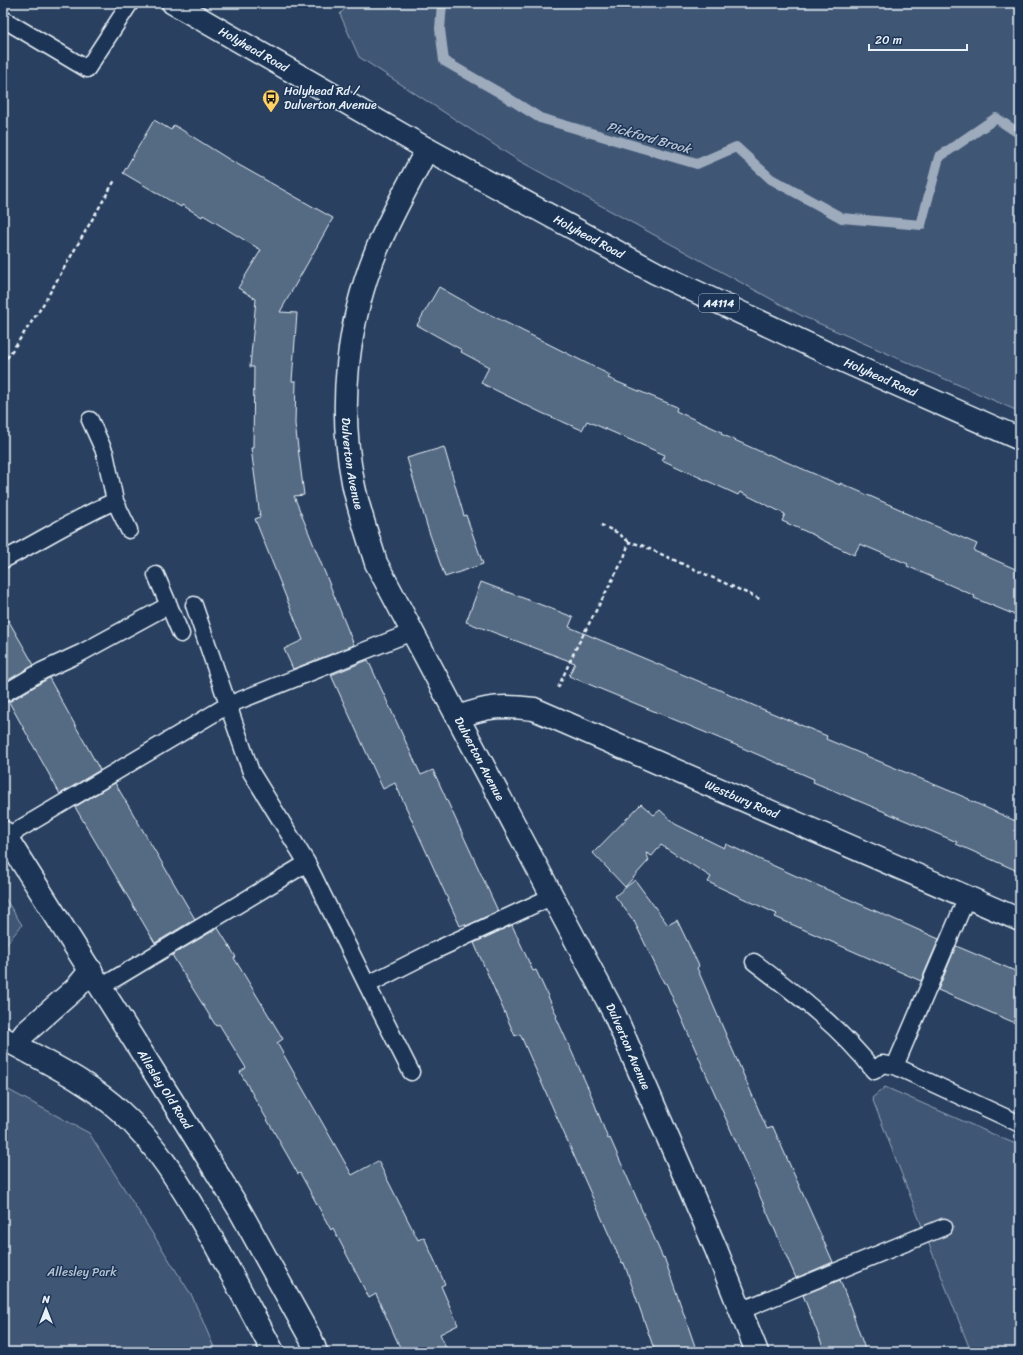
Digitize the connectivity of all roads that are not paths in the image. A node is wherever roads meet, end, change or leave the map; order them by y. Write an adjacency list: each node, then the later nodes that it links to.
1 (130, 3): 3 (lane)
2 (173, 3): 4 (main road, Holyhead Road / A4114)
3 (3, 19)
4 (427, 149): 6 (main road, Holyhead Road / A4114); 13 (main road, Dulverton Avenue)
5 (90, 420): 7 (lane)
6 (1020, 439)
7 (115, 501): 8 (lane); 9 (lane)
8 (129, 530)
9 (3, 560)
10 (156, 575): 11 (lane)
11 (169, 605): 14 (lane); 15 (lane)
12 (194, 605): 16 (lane)
13 (412, 632): 16 (lane); 17 (main road, Dulverton Avenue)
14 (181, 634)
15 (3, 694)
16 (228, 705): 18 (lane); 19 (lane)
17 (458, 717): 20 (main road, Dulverton Avenue); 21 (main road, Westbury Road)
18 (5, 834): 24 (main road, Allesley Old Road)
19 (307, 863): 24 (lane); 25 (lane)
20 (553, 896): 25 (lane); 31 (main road, Dulverton Avenue)
21 (967, 898): 22 (main road, Westbury Road); 27 (lane)
22 (1020, 920)
23 (754, 962): 27 (lane)
24 (96, 979): 26 (main road); 33 (main road, Allesley Old Road)
25 (367, 986): 28 (lane)
26 (10, 1041): 32 (main road)
27 (895, 1066): 29 (lane)
28 (411, 1072)
29 (1020, 1124)
30 (944, 1227): 31 (lane)
31 (740, 1311): 34 (main road, Dulverton Avenue)
32 (273, 1352)
33 (316, 1352)
34 (757, 1352)

